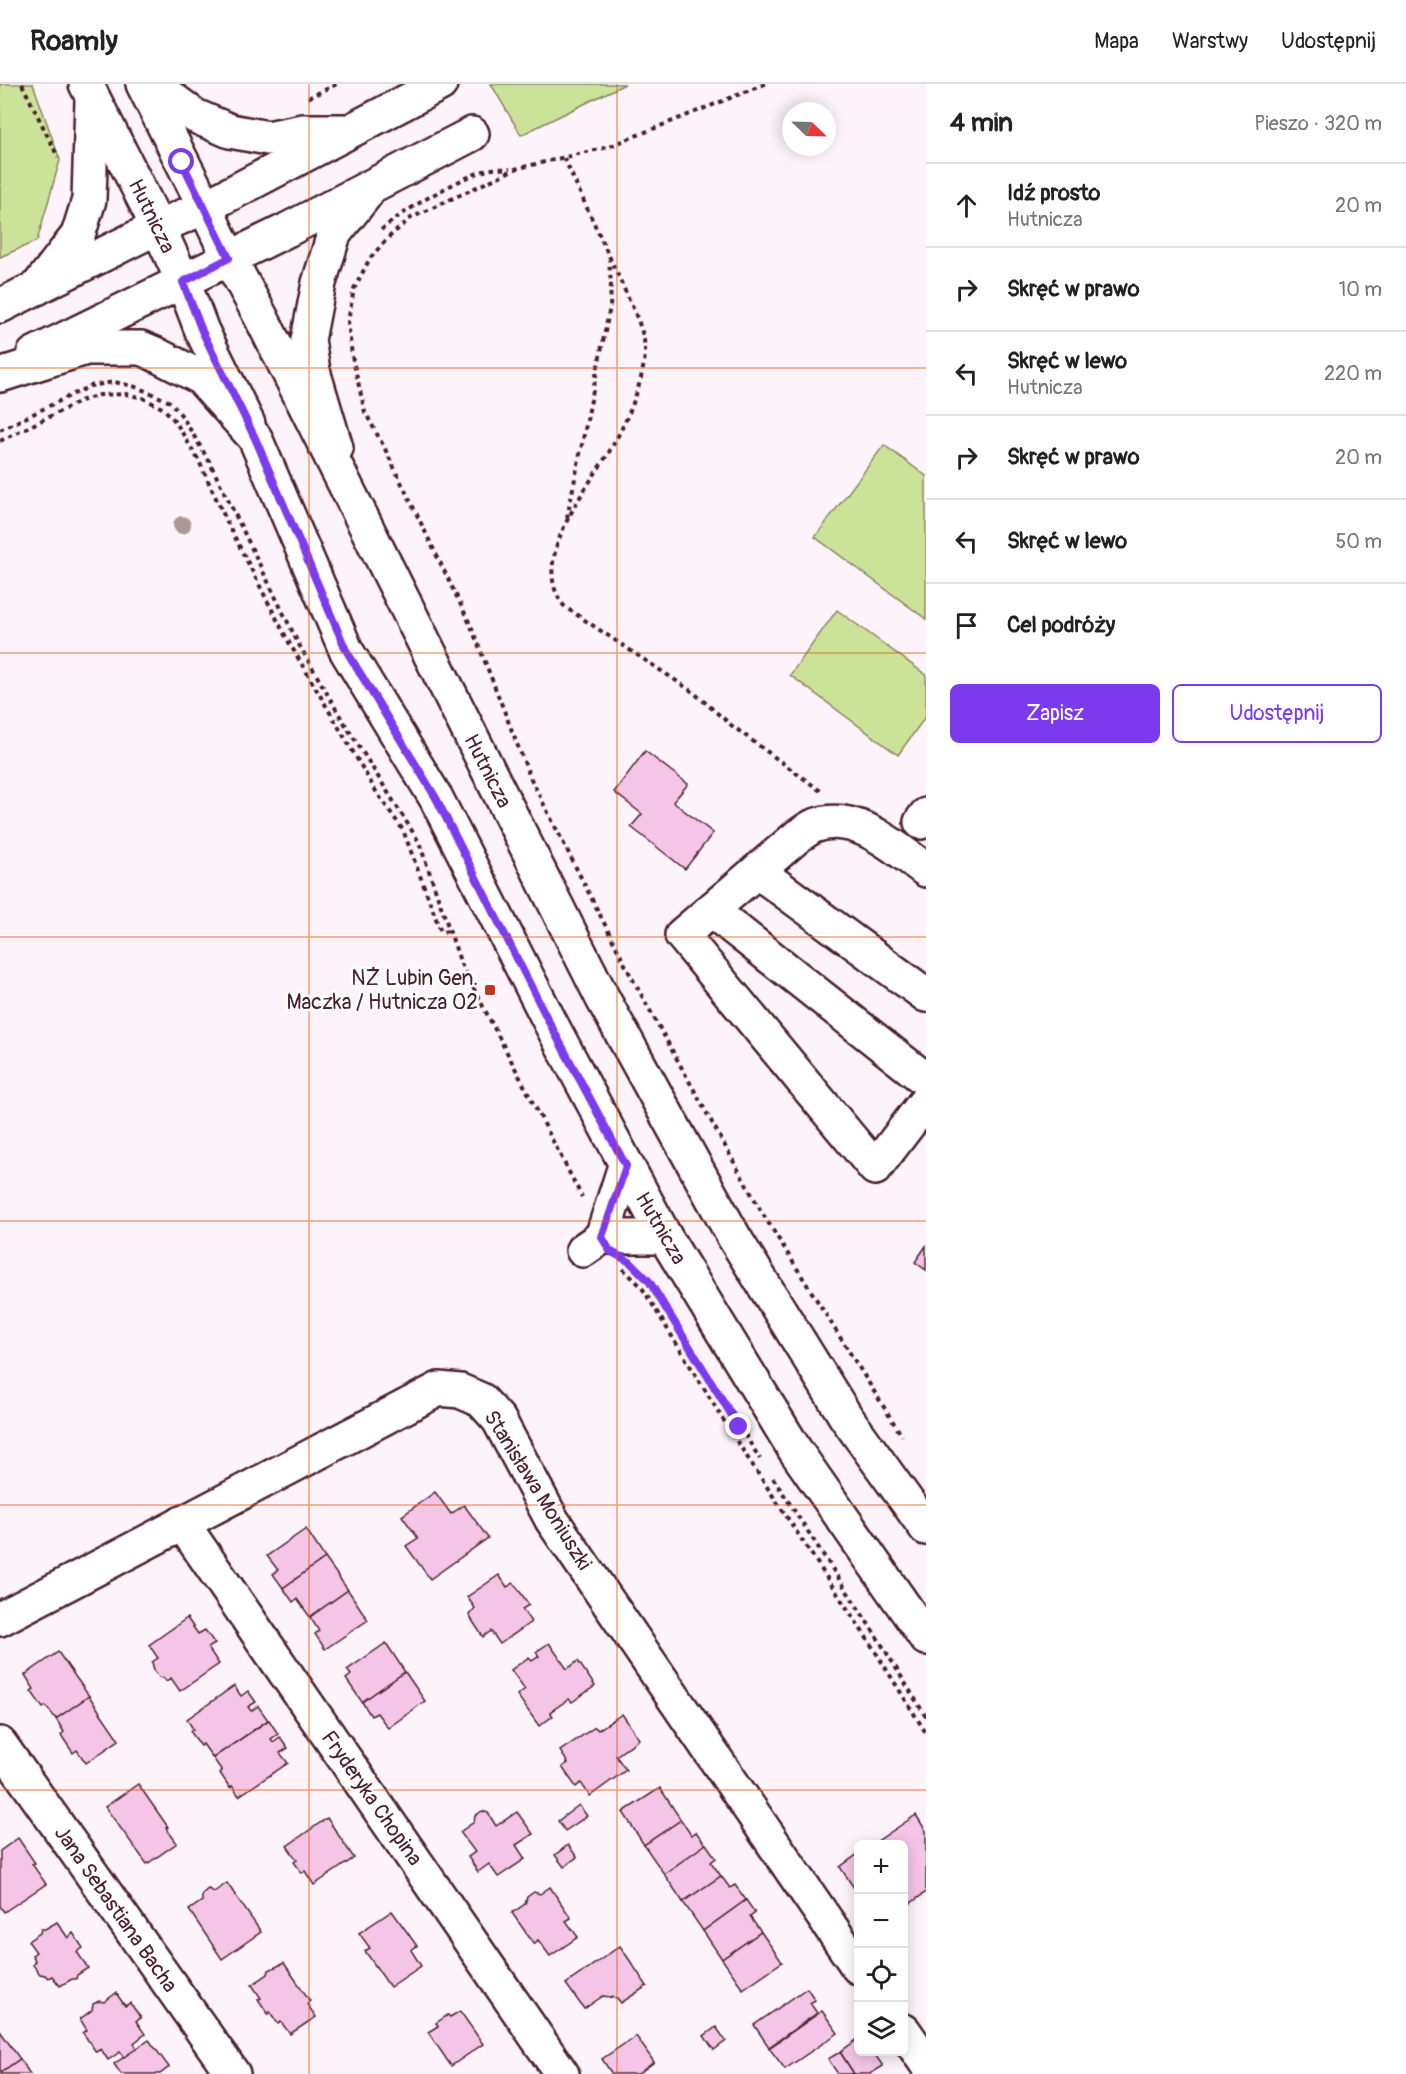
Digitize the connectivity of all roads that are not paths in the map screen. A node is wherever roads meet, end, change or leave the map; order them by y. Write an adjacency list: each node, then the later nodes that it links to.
1 (143, 84): 8 (main road, Hutnicza)
2 (152, 84): 5 (main road)
3 (440, 84): 5 (main road)
4 (89, 90): 9 (main road, Hutnicza); 12 (main road)
5 (348, 131): 8 (main road)
6 (472, 134): 7 (main road)
7 (373, 186): 10 (main road); 17 (main road)
8 (205, 207): 9 (main road); 10 (main road, Hutnicza)
9 (158, 227): 11 (main road, Hutnicza); 12 (main road)
10 (229, 258): 11 (main road); 17 (main road, Hutnicza)
11 (183, 282): 14 (main road); 16 (main road, Hutnicza)
12 (37, 288): 13 (main road)
13 (0, 306)
14 (0, 370)
15 (0, 375): 16 (main road)
16 (255, 438): 24 (main road, Hutnicza)
17 (350, 496): 27 (main road, Hutnicza)
18 (926, 870): 19 (main road)
19 (757, 871): 20 (main road); 21 (main road)
20 (711, 910): 22 (main road); 23 (main road)
21 (926, 995)
22 (926, 1080)
23 (926, 1101)
24 (626, 1166): 25 (main road, Hutnicza); 25 (main road)
25 (665, 1237): 29 (main road, Hutnicza)
26 (182, 1523): 28 (main road, Stanisława Moniuszki); 31 (main road, Stanisława Moniuszki); 35 (main road, Fryderyka Chopina)
27 (926, 1528)
28 (0, 1619)
29 (926, 1638)
30 (0, 1744): 34 (main road, Jana Sebastiana Bacha)
31 (854, 1961)
32 (908, 2038): 33 (main road)
33 (926, 2063)
34 (233, 2074)
35 (562, 2074)

